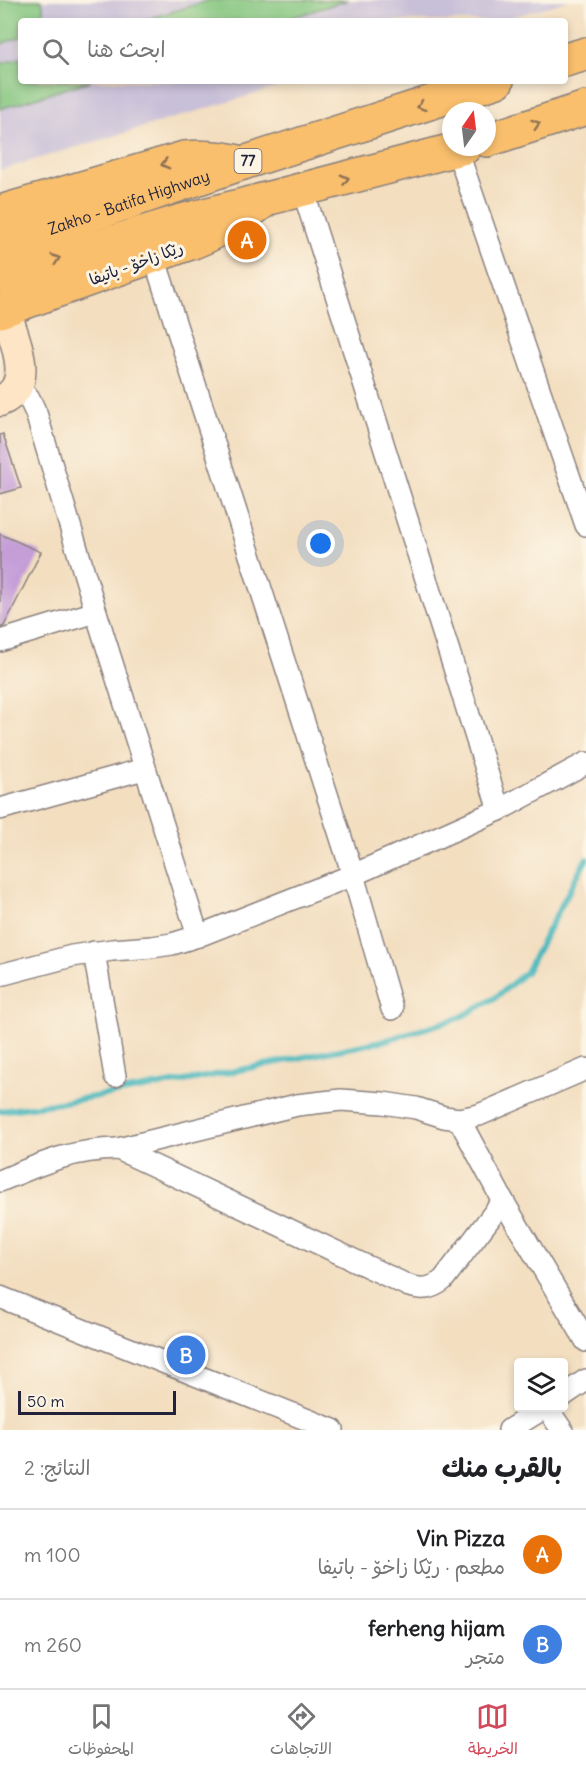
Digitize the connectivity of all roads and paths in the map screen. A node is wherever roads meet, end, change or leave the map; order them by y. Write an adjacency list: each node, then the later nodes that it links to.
1 (586, 54): 2 (main road)
2 (568, 59)
3 (488, 84): 8 (main road, Zakho - Batifa Highway / 77, one-way to 8)
4 (586, 108): 5 (main road, one-way to 4)
5 (496, 137)
6 (442, 153): 9 (main road, Zakho - Batifa Highway, one-way to 6)
7 (464, 156): 17 (street)
8 (243, 163): 11 (main road, one-way to 11); 12 (main road, Zakho - Batifa Highway / 77)
9 (303, 190): 10 (main road, Zakho - Batifa Highway); 23 (street)
10 (264, 201): 13 (main road, رێکا زاخۆ - باتیفا); 14 (main road, Zakho - Batifa Highway, one-way to 10)
11 (0, 212)
12 (0, 246)
13 (153, 258): 15 (main road, رێکا زاخۆ - باتیفا); 24 (street)
14 (0, 277)
15 (2, 310): 16 (street)
16 (9, 393): 18 (street)
17 (586, 525)
18 (96, 612): 19 (street); 21 (street)
19 (0, 641)
20 (586, 763): 23 (street)
21 (144, 769): 22 (street); 25 (street)
22 (0, 809)
23 (499, 810): 24 (street)
24 (353, 875): 25 (street); 28 (street)
25 (198, 936): 26 (street)
26 (94, 951): 27 (street); 30 (street)
27 (0, 975)
28 (392, 1009)
29 (586, 1069): 31 (street)
30 (115, 1076)
31 (459, 1119): 32 (street); 34 (street)
32 (118, 1149): 33 (street); 34 (street)
33 (0, 1181)
34 (503, 1201): 36 (street)
35 (0, 1297): 41 (street)
36 (586, 1341)
37 (586, 1380): 38 (street)
38 (568, 1392)
39 (537, 1412): 42 (street)
40 (549, 1412): 43 (street)
41 (333, 1430)
42 (509, 1430)
43 (562, 1430)

